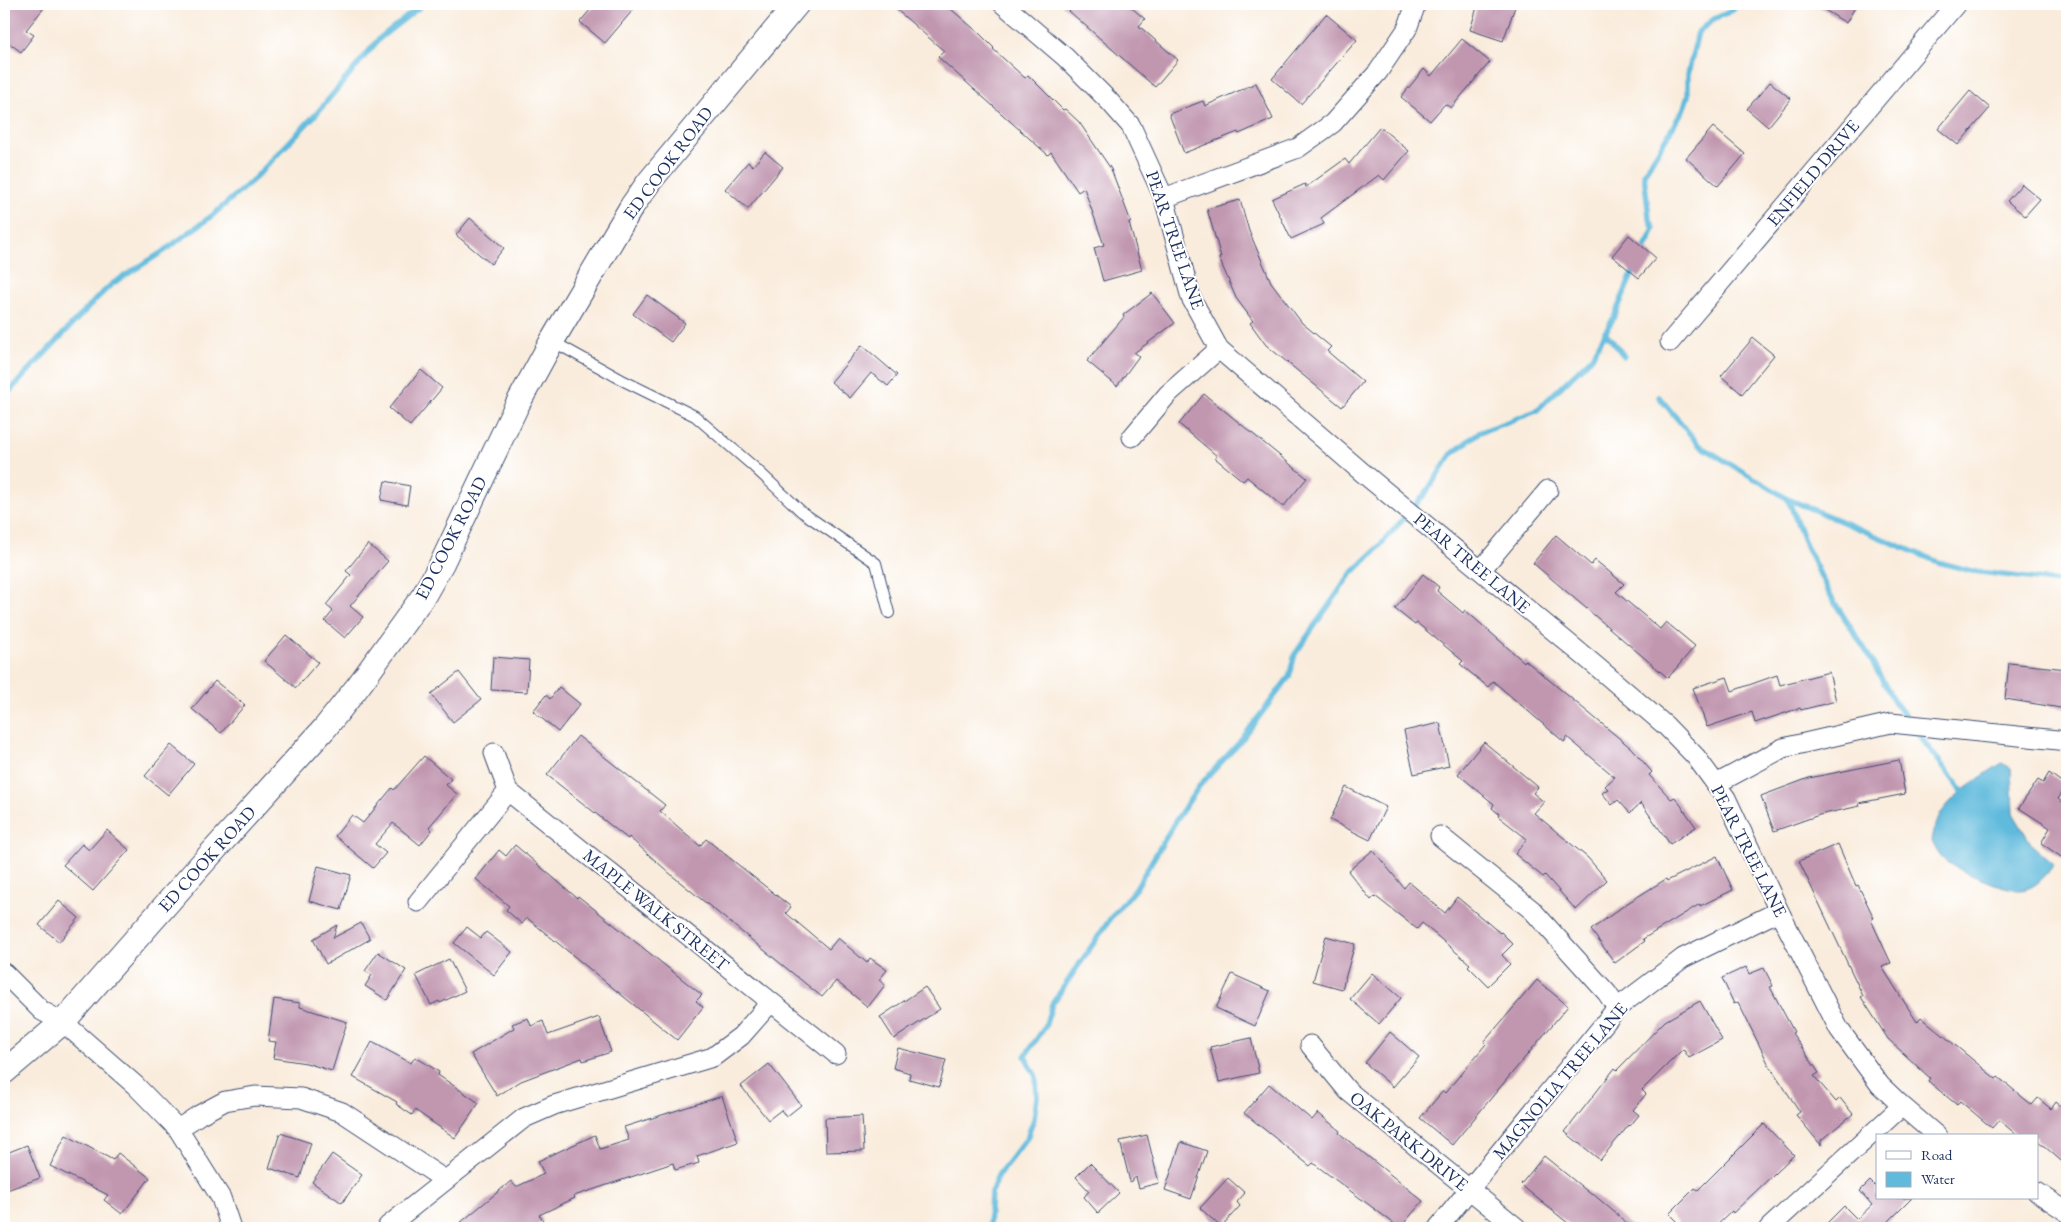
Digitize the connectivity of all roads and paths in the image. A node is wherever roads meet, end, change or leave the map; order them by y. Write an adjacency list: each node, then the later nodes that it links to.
1 (797, 4): 6 (street, ED COOK ROAD)
2 (1003, 4): 5 (street, PEAR TREE LANE)
3 (1416, 4): 5 (street)
4 (1956, 4): 7 (street, ENFIELD DRIVE)
5 (1164, 198): 8 (street, PEAR TREE LANE)
6 (552, 341): 12 (lane); 23 (street, ED COOK ROAD)
7 (1670, 342)
8 (1219, 350): 9 (street); 11 (street, PEAR TREE LANE)
9 (1132, 436)
10 (1548, 490): 11 (street)
11 (1481, 570): 15 (street, PEAR TREE LANE)
12 (890, 613)
13 (2067, 742): 15 (street)
14 (494, 753): 16 (street)
15 (1716, 784): 19 (street, PEAR TREE LANE)
16 (508, 791): 18 (street); 21 (street, MAPLE WALK STREET)
17 (1440, 836): 22 (street)
18 (418, 902)
19 (1779, 911): 22 (street, MAGNOLIA TREE LANE); 27 (street, PEAR TREE LANE)
20 (4, 973): 23 (street)
21 (771, 1002): 25 (street, MAPLE WALK STREET); 30 (street)
22 (1617, 1008): 31 (street, MAGNOLIA TREE LANE)
23 (63, 1022): 26 (street, ED COOK ROAD); 28 (street)
24 (1310, 1045): 31 (street, OAK PARK DRIVE)
25 (836, 1054)
26 (4, 1072)
27 (1902, 1106): 29 (street, PEAR TREE LANE); 38 (street)
28 (178, 1129): 30 (street); 35 (street)
29 (1935, 1134)
30 (445, 1180): 34 (street)
31 (1469, 1190): 36 (street, MAGNOLIA TREE LANE); 37 (street, OAK PARK DRIVE)
32 (2038, 1193): 33 (street)
33 (2067, 1212)
34 (388, 1226)
35 (231, 1228)
36 (1438, 1228)
37 (1517, 1228)
38 (1769, 1228)

